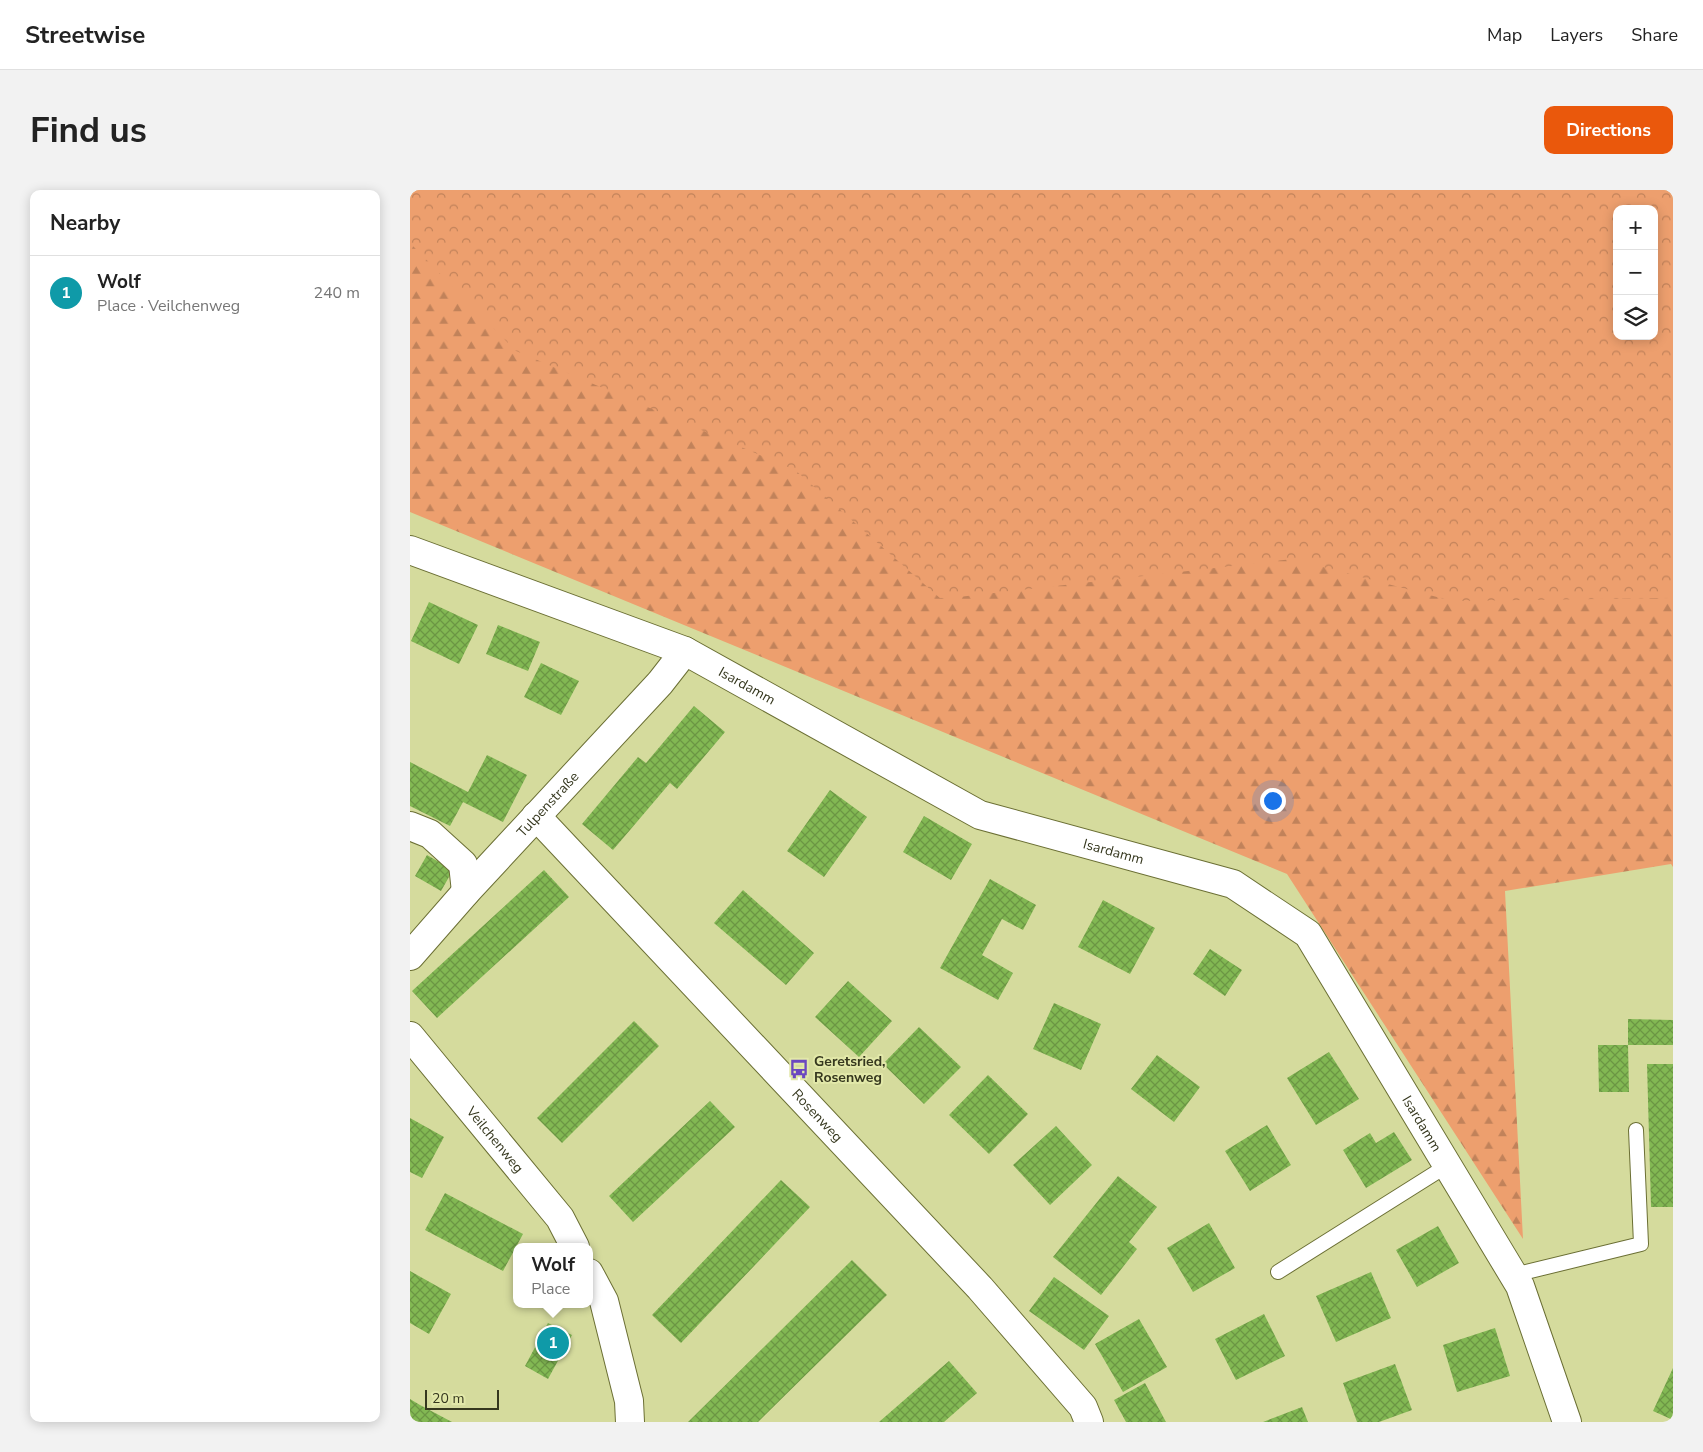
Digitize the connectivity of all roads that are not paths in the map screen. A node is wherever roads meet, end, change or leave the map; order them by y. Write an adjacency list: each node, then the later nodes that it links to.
1 (410, 550): 2 (street, Isardamm)
2 (684, 652): 3 (street, Tulpenstraße); 9 (street, Isardamm)
3 (536, 816): 5 (street, Tulpenstraße); 15 (street, Rosenweg)
4 (410, 826): 5 (street)
5 (466, 892): 6 (street, Tulpenstraße)
6 (410, 956)
7 (410, 1036): 10 (street, Veilchenweg)
8 (1636, 1130): 12 (lane)
9 (1448, 1165): 11 (lane); 12 (street, Isardamm)
10 (573, 1243)
11 (1278, 1272)
12 (1514, 1275): 16 (street, Isardamm)
13 (593, 1280): 14 (street)
14 (630, 1422)
15 (1089, 1422)
16 (1567, 1422)

